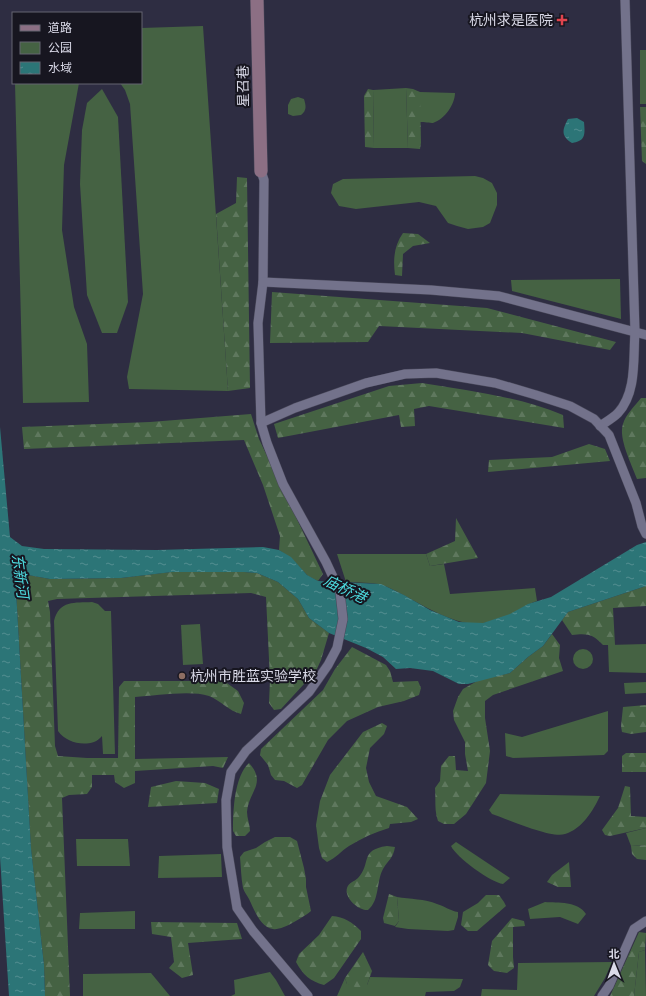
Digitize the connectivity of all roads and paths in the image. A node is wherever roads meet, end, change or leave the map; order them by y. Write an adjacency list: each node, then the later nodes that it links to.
1 (257, 0): 3 (street, 星召巷)
2 (624, 0): 5 (street)
3 (261, 171): 4 (street)
4 (263, 282): 5 (street); 7 (street)
5 (635, 332): 6 (street); 8 (street)
6 (646, 335)
7 (261, 423): 8 (street); 11 (street)
8 (600, 426): 9 (street)
9 (645, 533)
10 (645, 924): 12 (street)
11 (308, 996)
12 (602, 996)

